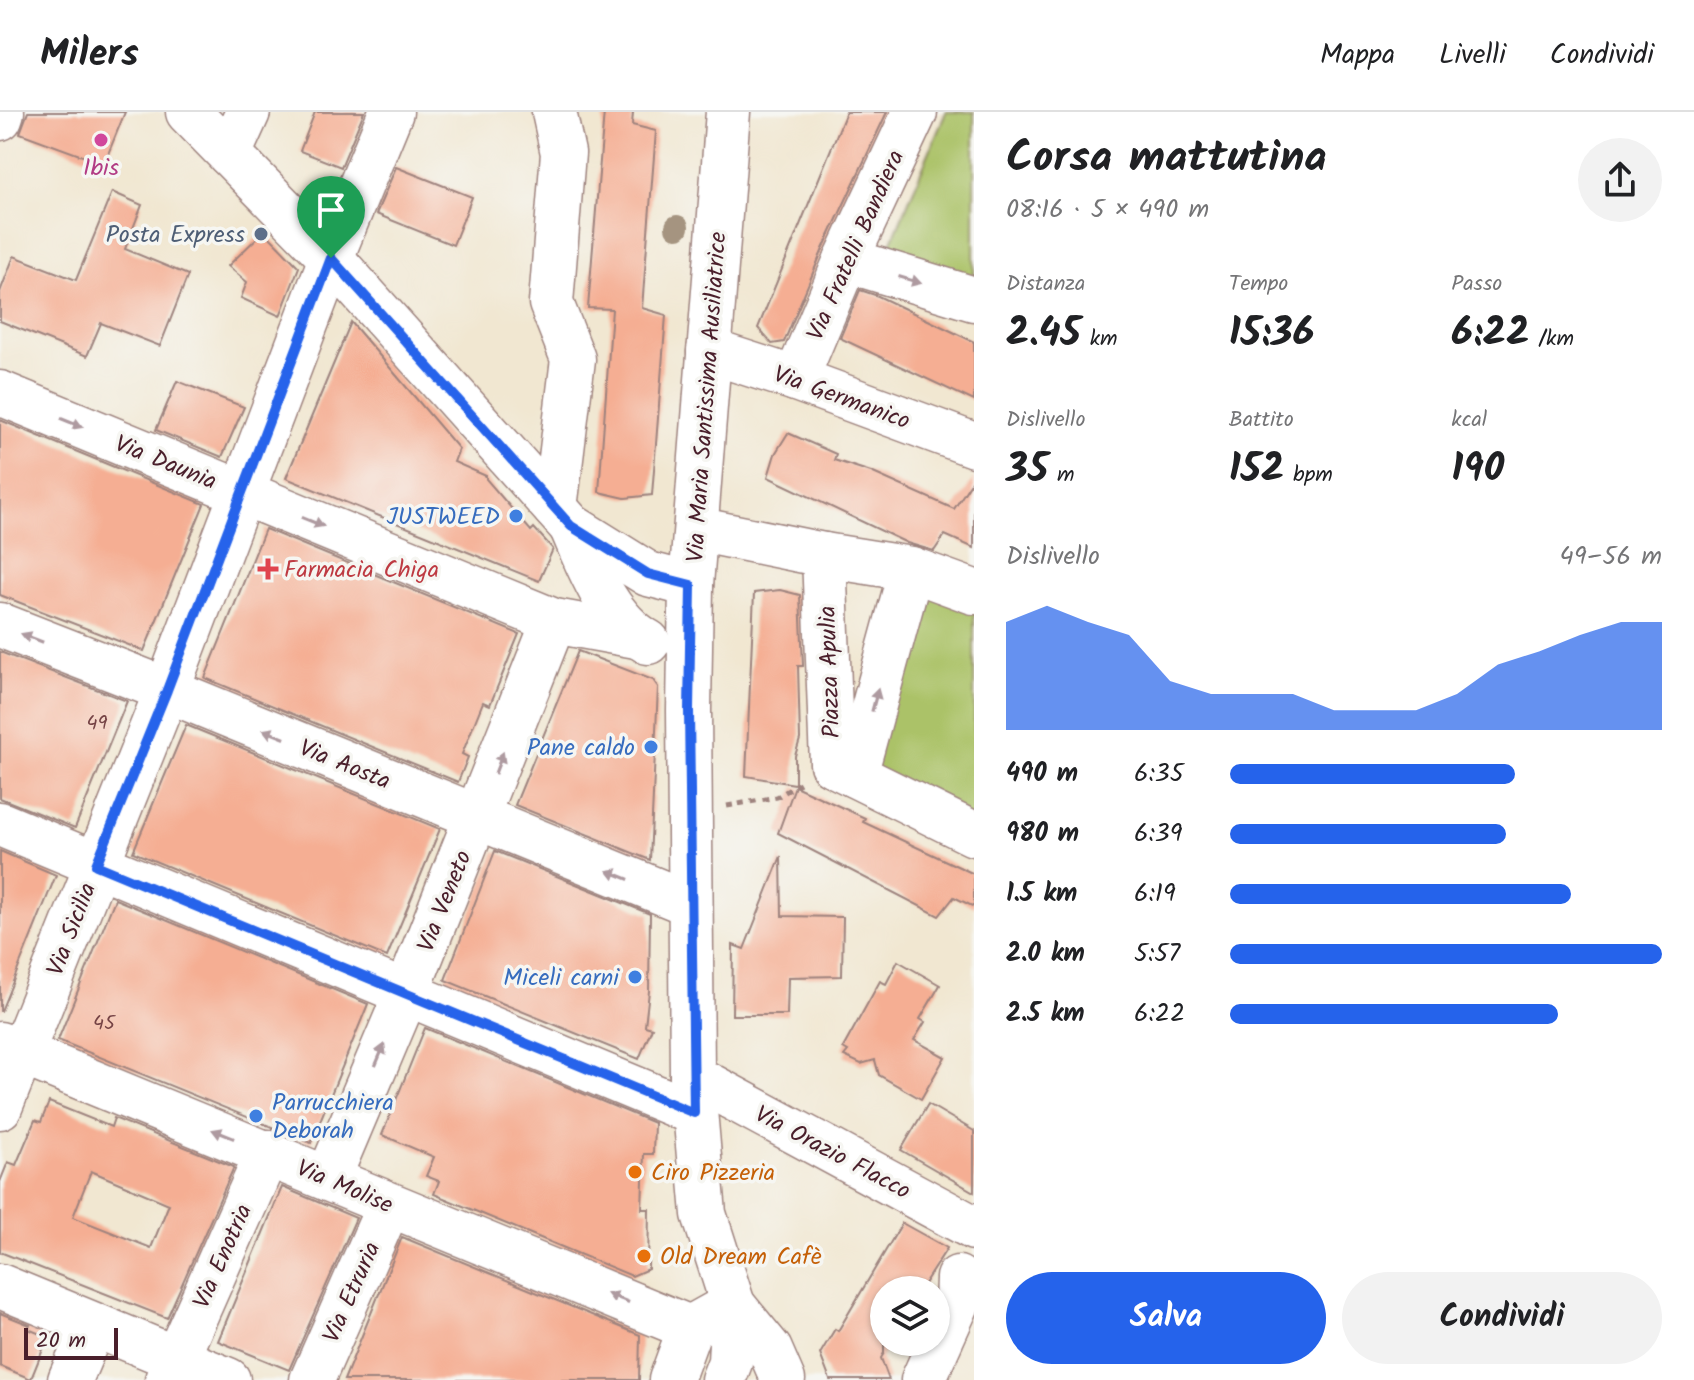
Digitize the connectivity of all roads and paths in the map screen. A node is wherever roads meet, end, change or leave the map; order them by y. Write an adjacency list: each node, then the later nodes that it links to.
1 (2, 112): 8 (street)
2 (188, 112): 9 (street)
3 (248, 112): 9 (street)
4 (391, 112): 10 (street, Via Sicilia)
5 (554, 112): 18 (street)
6 (728, 112): 13 (street, Via Maria Santissima Ausiliatrice)
7 (915, 112): 11 (street, Via Fratelli Bandiera)
8 (0, 118)
9 (229, 154): 10 (street)
10 (331, 258): 17 (street, Via Sicilia); 18 (street)
11 (846, 260): 12 (street, one-way to 12); 14 (street, Via Fratelli Bandiera)
12 (974, 299)
13 (709, 351): 14 (street, Via Germanico); 19 (street, Via Maria Santissima Ausiliatrice)
14 (796, 379): 16 (street, Via Germanico)
15 (0, 393): 17 (street, Via Daunia, one-way to 17)
16 (974, 445)
17 (241, 493): 24 (street, Via Daunia, one-way to 24); 28 (street, Via Sicilia)
18 (563, 517): 22 (street); 26 (street)
19 (696, 529): 20 (street); 22 (street, Via Maria Santissima Ausiliatrice)
20 (824, 555): 21 (street); 29 (street, Piazza Apulia)
21 (911, 569): 23 (street); 29 (street, Piazza Apulia, one-way to 21)
22 (691, 585): 27 (street, Via Maria Santissima Ausiliatrice)
23 (974, 592)
24 (554, 621): 26 (street, Via Daunia); 31 (street, Via Veneto, one-way to 24)
25 (0, 625): 28 (street, Via Aosta, one-way to 25)
26 (637, 636): 27 (street)
27 (689, 671): 35 (street, Via Maria Santissima Ausiliatrice)
28 (167, 690): 31 (street, Via Aosta, one-way to 28); 34 (street, Via Sicilia)
29 (843, 770): 30 (path); 33 (street)
30 (724, 807)
31 (477, 819): 35 (street, Via Aosta, one-way to 31); 36 (street, Via Veneto)
32 (0, 824): 34 (street, Via Orazio Flacco)
33 (974, 834)
34 (96, 865): 36 (street, Via Orazio Flacco); 37 (street, Via Sicilia)
35 (690, 904): 38 (street, Via Maria Santissima Ausiliatrice)
36 (407, 992): 38 (street, Via Orazio Flacco); 41 (street, Via Veneto, one-way to 36)
37 (11, 1048): 39 (street, Via Sicilia); 40 (street, Via Molise, one-way to 37)
38 (693, 1095): 43 (street, Via Orazio Flacco); 46 (street, Via Maria Santissima Ausiliatrice)
39 (0, 1107)
40 (268, 1152): 41 (street, Via Molise); 49 (street, Via Enotria)
41 (328, 1179): 42 (street, Via Molise)
42 (389, 1205): 48 (street, Via Molise, one-way to 42); 52 (street, Via Etruria)
43 (974, 1228)
44 (958, 1278): 56 (street)
45 (0, 1286): 47 (street)
46 (733, 1305): 48 (street); 54 (street); 55 (street)
47 (93, 1326): 49 (street); 50 (street)
48 (690, 1328): 53 (street)
49 (171, 1370): 51 (street)
50 (70, 1380)
51 (228, 1380)
52 (312, 1380)
53 (671, 1380)
54 (723, 1380)
55 (783, 1380)
56 (923, 1380)

